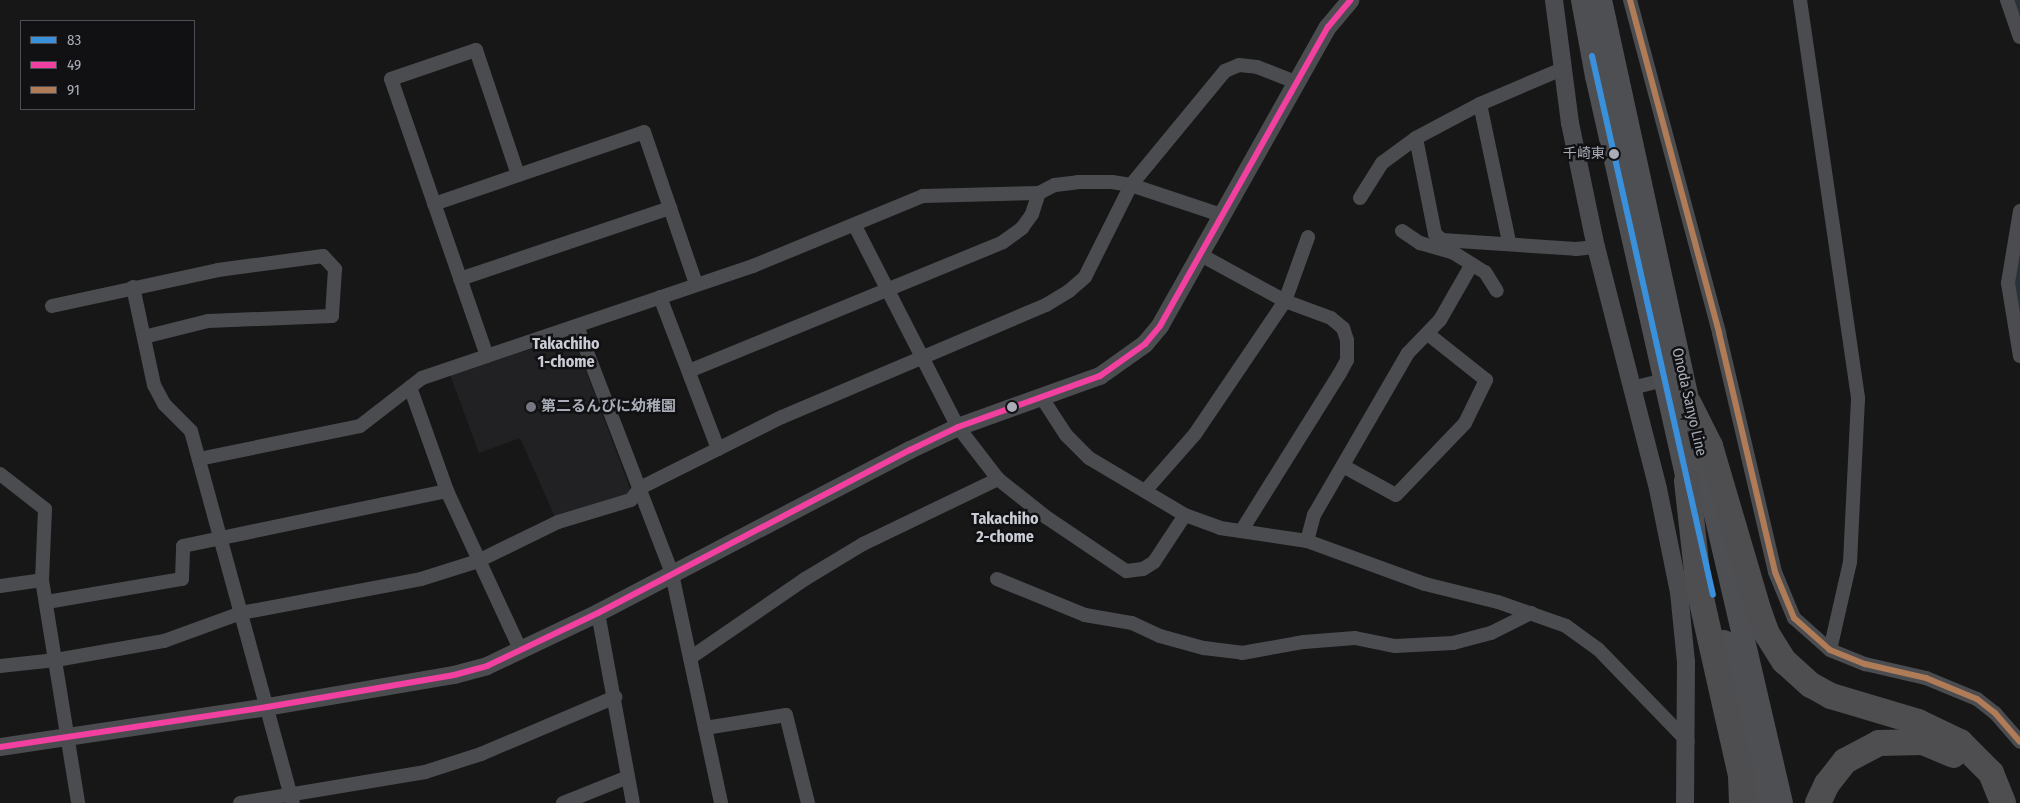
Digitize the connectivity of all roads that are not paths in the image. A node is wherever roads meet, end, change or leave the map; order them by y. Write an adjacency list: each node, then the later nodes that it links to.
1 (1351, 0): 10 (street)
2 (1554, 0): 9 (street)
3 (1582, 0): 43 (main road, Onoda Sanyo Line)
4 (1601, 0): 47 (main road, Onoda Sanyo Line)
5 (1630, 0): 71 (street)
6 (1800, 0): 71 (street)
7 (2008, 0): 8 (street)
8 (2020, 37)
9 (1562, 70): 11 (street); 25 (street)
10 (1298, 83): 14 (street); 20 (street)
11 (1480, 104): 12 (street); 24 (street)
12 (1416, 138): 16 (street); 24 (street)
13 (518, 175): 17 (street); 17 (street); 18 (street)
14 (1131, 185): 15 (street); 20 (street); 41 (street)
15 (1039, 193): 21 (street); 32 (street)
16 (1360, 198)
17 (434, 204): 28 (street)
18 (670, 208): 28 (street); 29 (street)
19 (2020, 211): 40 (street)
20 (1222, 216): 26 (street)
21 (855, 226): 29 (street); 32 (street)
22 (1402, 231): 27 (street)
23 (1308, 237): 34 (street)
24 (1509, 242): 25 (street)
25 (1596, 247): 45 (street)
26 (1201, 255): 34 (street); 46 (street)
27 (1472, 264): 31 (street); 37 (street)
28 (460, 279): 39 (street)
29 (696, 284): 33 (street)
30 (133, 288): 35 (street); 38 (street); 38 (street)
31 (1497, 290)
32 (887, 292): 41 (street); 42 (street)
33 (660, 297): 36 (street); 42 (street)
34 (1285, 301): 57 (street); 59 (street)
35 (52, 306)
36 (578, 326): 39 (street); 55 (street)
37 (1428, 334): 51 (street); 51 (street)
38 (144, 337): 50 (street)
39 (487, 356): 44 (street)
40 (2020, 356)
41 (922, 358): 48 (street); 49 (street)
42 (690, 371): 49 (street)
43 (1664, 380): 45 (street); 54 (main road, Onoda Sanyo Line)
44 (410, 387): 50 (street); 56 (street)
45 (1632, 388): 80 (street)
46 (1042, 398): 48 (street); 57 (street)
47 (1689, 404): 94 (main road, Onoda Sanyo Line); 97 (highway)
48 (958, 427): 53 (street); 63 (street)
49 (718, 449): 55 (street)
50 (200, 459): 60 (street)
51 (1343, 466): 61 (street)
52 (0, 474): 65 (street)
53 (998, 479): 58 (street); 73 (street)
54 (1687, 481): 92 (highway); 93 (main road, Onoda Sanyo Line)
55 (640, 488): 62 (street); 63 (street)
56 (447, 491): 60 (street); 62 (street)
57 (1145, 491): 58 (street)
58 (1185, 515): 59 (street)
59 (1242, 530): 61 (street)
60 (221, 536): 67 (street); 69 (street)
61 (1307, 541): 68 (street)
62 (478, 561): 69 (street); 72 (street)
63 (672, 574): 70 (street); 73 (street)
64 (997, 579): 68 (street)
65 (42, 580): 66 (street); 67 (street)
66 (0, 586)
67 (47, 602): 74 (street)
68 (1531, 612): 80 (street)
69 (241, 613): 74 (street); 77 (street)
70 (598, 613): 72 (street); 76 (street)
71 (1830, 650): 81 (street)
72 (521, 651): 77 (street)
73 (690, 658): 78 (street)
74 (56, 660): 75 (street); 79 (street)
75 (0, 666)
76 (615, 698): 83 (street); 84 (street)
77 (267, 707): 79 (street); 84 (street)
78 (705, 728): 89 (street); 90 (street)
79 (68, 739): 82 (street); 85 (street)
80 (1688, 742): 91 (street)
81 (2020, 742)
82 (0, 747)
83 (628, 777): 87 (street); 88 (street)
84 (292, 799): 86 (street)
85 (78, 803)
86 (240, 803)
87 (563, 803)
88 (633, 803)
89 (720, 803)
90 (808, 803)
91 (1684, 803)
92 (1742, 803)
93 (1763, 803)
94 (1782, 803)
95 (1818, 803): 96 (highway)
96 (1988, 803)
97 (2003, 803)

